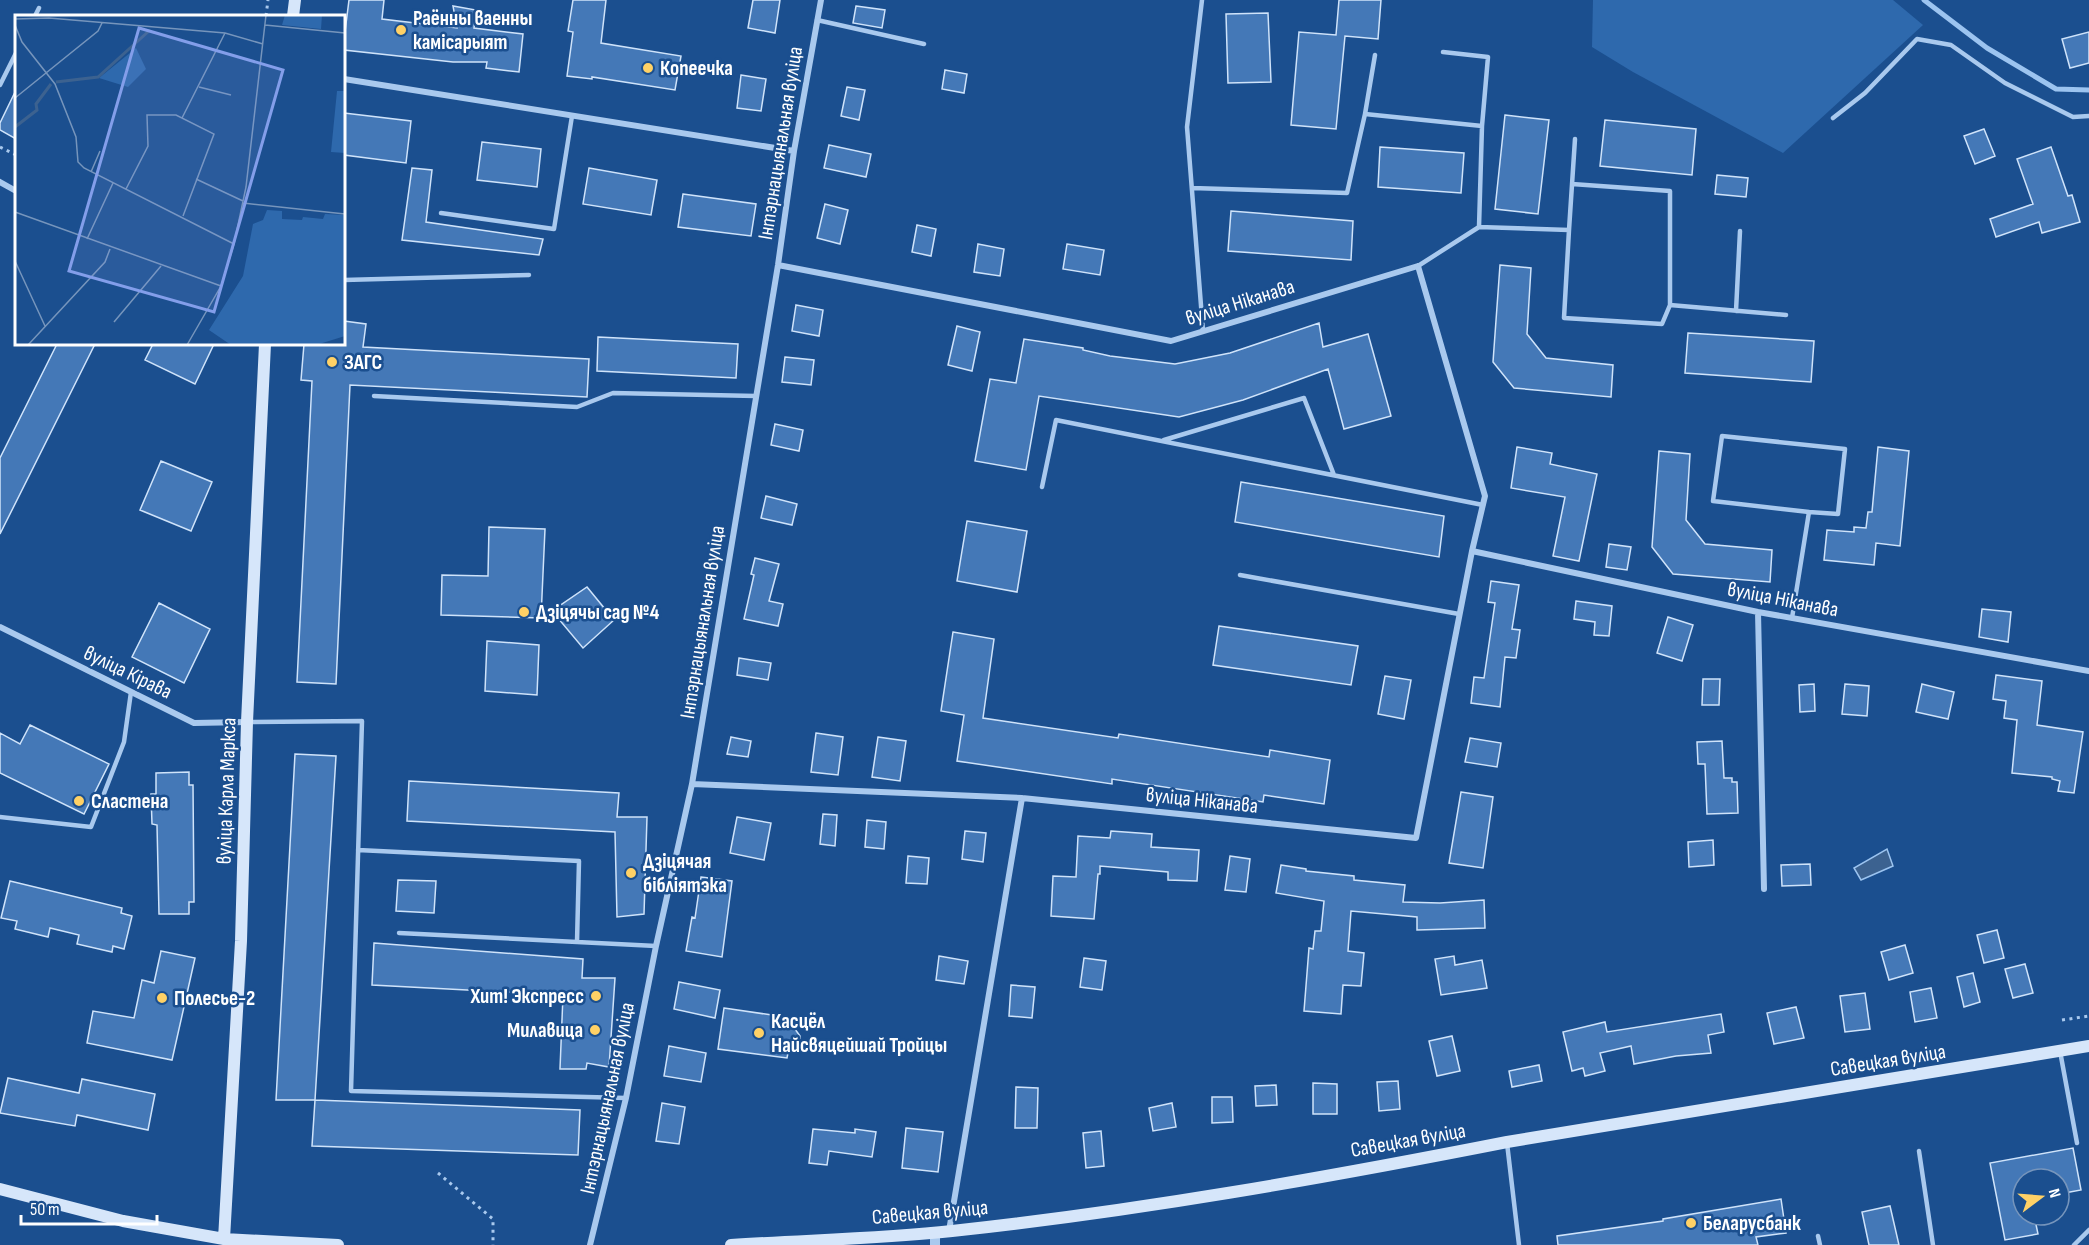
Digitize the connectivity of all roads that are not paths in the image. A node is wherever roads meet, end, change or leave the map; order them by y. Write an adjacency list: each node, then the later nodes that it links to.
1 (295, 0): 6 (main road)
2 (820, 0): 7 (street, Інтэрнацыянальная вуліца)
3 (1202, 0): 23 (lane)
4 (39, 9): 5 (lane)
5 (36, 15)
6 (293, 15)
7 (817, 20): 8 (lane); 20 (street, Інтэрнацыянальная вуліца)
8 (924, 44)
9 (1443, 52): 18 (lane)
10 (15, 55): 13 (lane)
11 (1375, 55): 14 (lane)
12 (345, 79): 15 (street)
13 (0, 85)
14 (1365, 114): 18 (lane); 23 (lane)
15 (572, 116): 20 (street); 25 (lane)
16 (2089, 116): 17 (lane)
17 (1833, 118)
18 (1482, 126): 26 (lane)
19 (1575, 138): 22 (lane)
20 (794, 151): 29 (street, Інтэрнацыянальная вуліца)
21 (0, 182): 24 (street)
22 (1572, 184): 27 (lane); 33 (lane)
23 (1192, 188): 36 (lane)
24 (15, 190)
25 (441, 213)
26 (1479, 227): 27 (lane); 30 (lane)
27 (1569, 231): 33 (lane)
28 (1740, 231): 34 (lane)
29 (778, 266): 36 (street, вуліца Ніканава); 39 (street, Інтэрнацыянальная вуліца)
30 (1418, 266): 36 (street, вуліца Ніканава); 43 (street, вуліца Ніканава)
31 (529, 275): 32 (lane)
32 (345, 280)
33 (1670, 305): 34 (lane)
34 (1736, 311): 35 (lane)
35 (1786, 315)
36 (1203, 331)
37 (265, 345): 53 (main road, вуліца Карла Маркса)
38 (374, 396): 39 (lane)
39 (756, 396): 54 (street, Інтэрнацыянальная вуліца)
40 (1161, 441): 41 (lane); 41 (lane); 42 (lane)
41 (1334, 475): 43 (lane)
42 (1042, 487)
43 (1483, 505): 45 (street, вуліца Ніканава)
44 (1809, 512): 44 (lane); 49 (lane)
45 (1472, 551): 47 (street, вуліца Ніканава); 48 (street, вуліца Ніканава)
46 (1240, 575): 48 (lane)
47 (1758, 612): 49 (street, вуліца Ніканава); 58 (street)
48 (1459, 614): 55 (street, вуліца Ніканава)
49 (1792, 618): 51 (street, вуліца Ніканава)
50 (0, 627): 52 (street, вуліца Кірава)
51 (2089, 671)
52 (131, 692): 53 (street, вуліца Кірава); 56 (lane)
53 (247, 722): 57 (lane); 72 (main road, вуліца Карла Маркса)
54 (692, 783): 55 (street, вуліца Ніканава); 61 (street, Інтэрнацыянальная вуліца)
55 (1022, 798): 70 (street)
56 (0, 817)
57 (358, 850): 60 (lane); 64 (lane)
58 (1764, 889)
59 (399, 933): 60 (lane)
60 (577, 942): 61 (lane)
61 (656, 946): 64 (street, Інтэрнацыянальная вуліца)
62 (2089, 1046): 63 (main road, Савецкая вуліца)
63 (2060, 1051): 65 (main road, Савецкая вуліца); 66 (lane)
64 (626, 1098): 75 (street, Інтэрнацыянальная вуліца)
65 (1507, 1142): 70 (main road, Савецкая вуліца); 77 (lane)
66 (2077, 1143)
67 (1919, 1151): 79 (lane)
68 (0, 1189): 72 (main road)
69 (2089, 1230): 80 (lane)
70 (949, 1231): 73 (main road, Савецкая вуліца)
71 (1818, 1236): 78 (lane)
72 (224, 1239): 74 (main road)
73 (935, 1239): 76 (main road, Савецкая вуліца)
74 (338, 1245)
75 (590, 1245)
76 (731, 1245)
77 (1519, 1245)
78 (1820, 1245)
79 (1933, 1245)
80 (2074, 1245)

